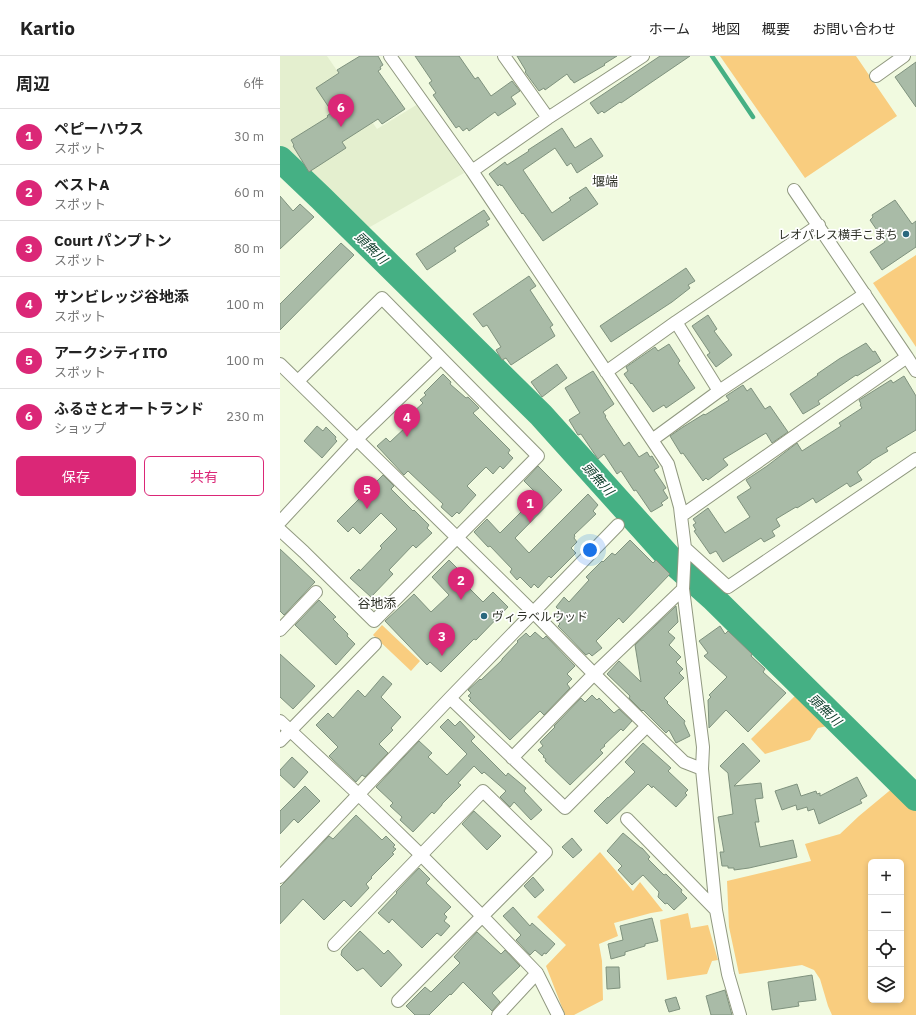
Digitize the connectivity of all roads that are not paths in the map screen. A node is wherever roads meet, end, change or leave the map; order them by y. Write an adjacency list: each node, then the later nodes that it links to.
1 (390, 56): 7 (street)
2 (504, 56): 6 (street)
3 (643, 56): 6 (street)
4 (904, 56): 5 (street)
5 (876, 76)
6 (548, 118): 7 (street)
7 (472, 171): 16 (street)
8 (794, 190): 9 (street)
9 (819, 225): 10 (street); 11 (street)
10 (865, 294): 12 (street); 18 (street)
11 (676, 322): 16 (street); 18 (street)
12 (907, 357): 15 (street); 22 (street)
13 (441, 358): 17 (street); 19 (street); 26 (street)
14 (280, 364): 17 (street)
15 (916, 371)
16 (606, 372): 20 (street)
17 (298, 381): 19 (street)
18 (719, 391): 20 (street)
19 (357, 439): 23 (street); 26 (street)
20 (652, 440): 22 (street)
21 (916, 459): 27 (street)
22 (681, 516): 27 (street)
23 (280, 522)
24 (618, 525): 30 (street)
25 (280, 530): 26 (street)
26 (457, 538): 30 (street)
27 (685, 548): 28 (street)
28 (683, 589): 33 (street); 40 (street)
29 (316, 592): 31 (street)
30 (533, 612): 33 (street); 34 (street)
31 (280, 630)
32 (375, 644): 37 (street)
33 (594, 674): 36 (street); 39 (street)
34 (450, 698): 39 (street); 41 (street)
35 (280, 721): 37 (street)
36 (647, 726): 39 (street); 40 (street)
37 (290, 730): 38 (street); 41 (street)
38 (280, 741)
39 (512, 758)
40 (702, 769): 45 (street)
41 (358, 794): 43 (street); 44 (street)
42 (627, 819): 45 (street)
43 (420, 854): 46 (street); 46 (street); 47 (street)
44 (280, 877)
45 (716, 910): 52 (street)
46 (483, 917): 48 (street); 49 (street)
47 (334, 944)
48 (537, 973): 50 (street); 51 (street)
49 (398, 1001)
50 (498, 1015)
51 (558, 1015)
52 (740, 1015)

